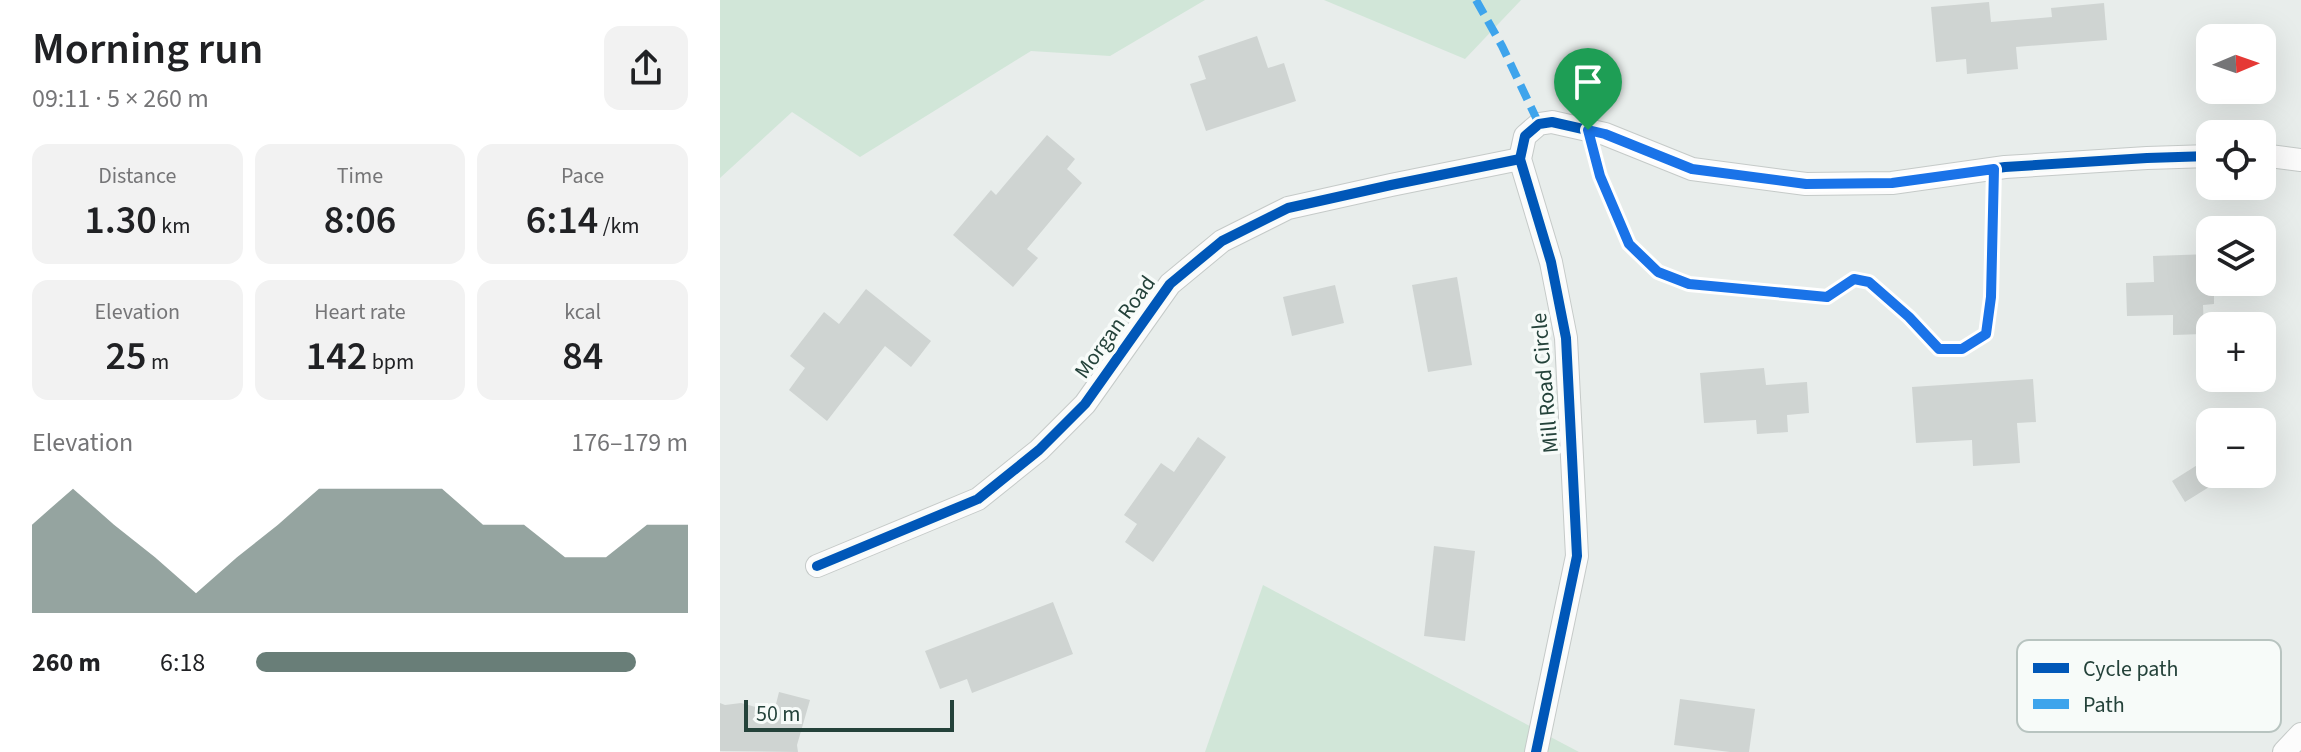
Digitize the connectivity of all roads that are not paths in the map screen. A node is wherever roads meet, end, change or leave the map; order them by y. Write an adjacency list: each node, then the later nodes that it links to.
1 (1588, 130): 4 (street); 6 (street); 6 (lane)
2 (2196, 156): 6 (street)
3 (2276, 157): 5 (street)
4 (1520, 159): 7 (street, Morgan Road); 9 (street, Mill Road Circle)
5 (2301, 160)
6 (1994, 169)
7 (817, 566)
8 (2301, 734): 10 (street)
9 (1536, 752)
10 (2284, 752)

